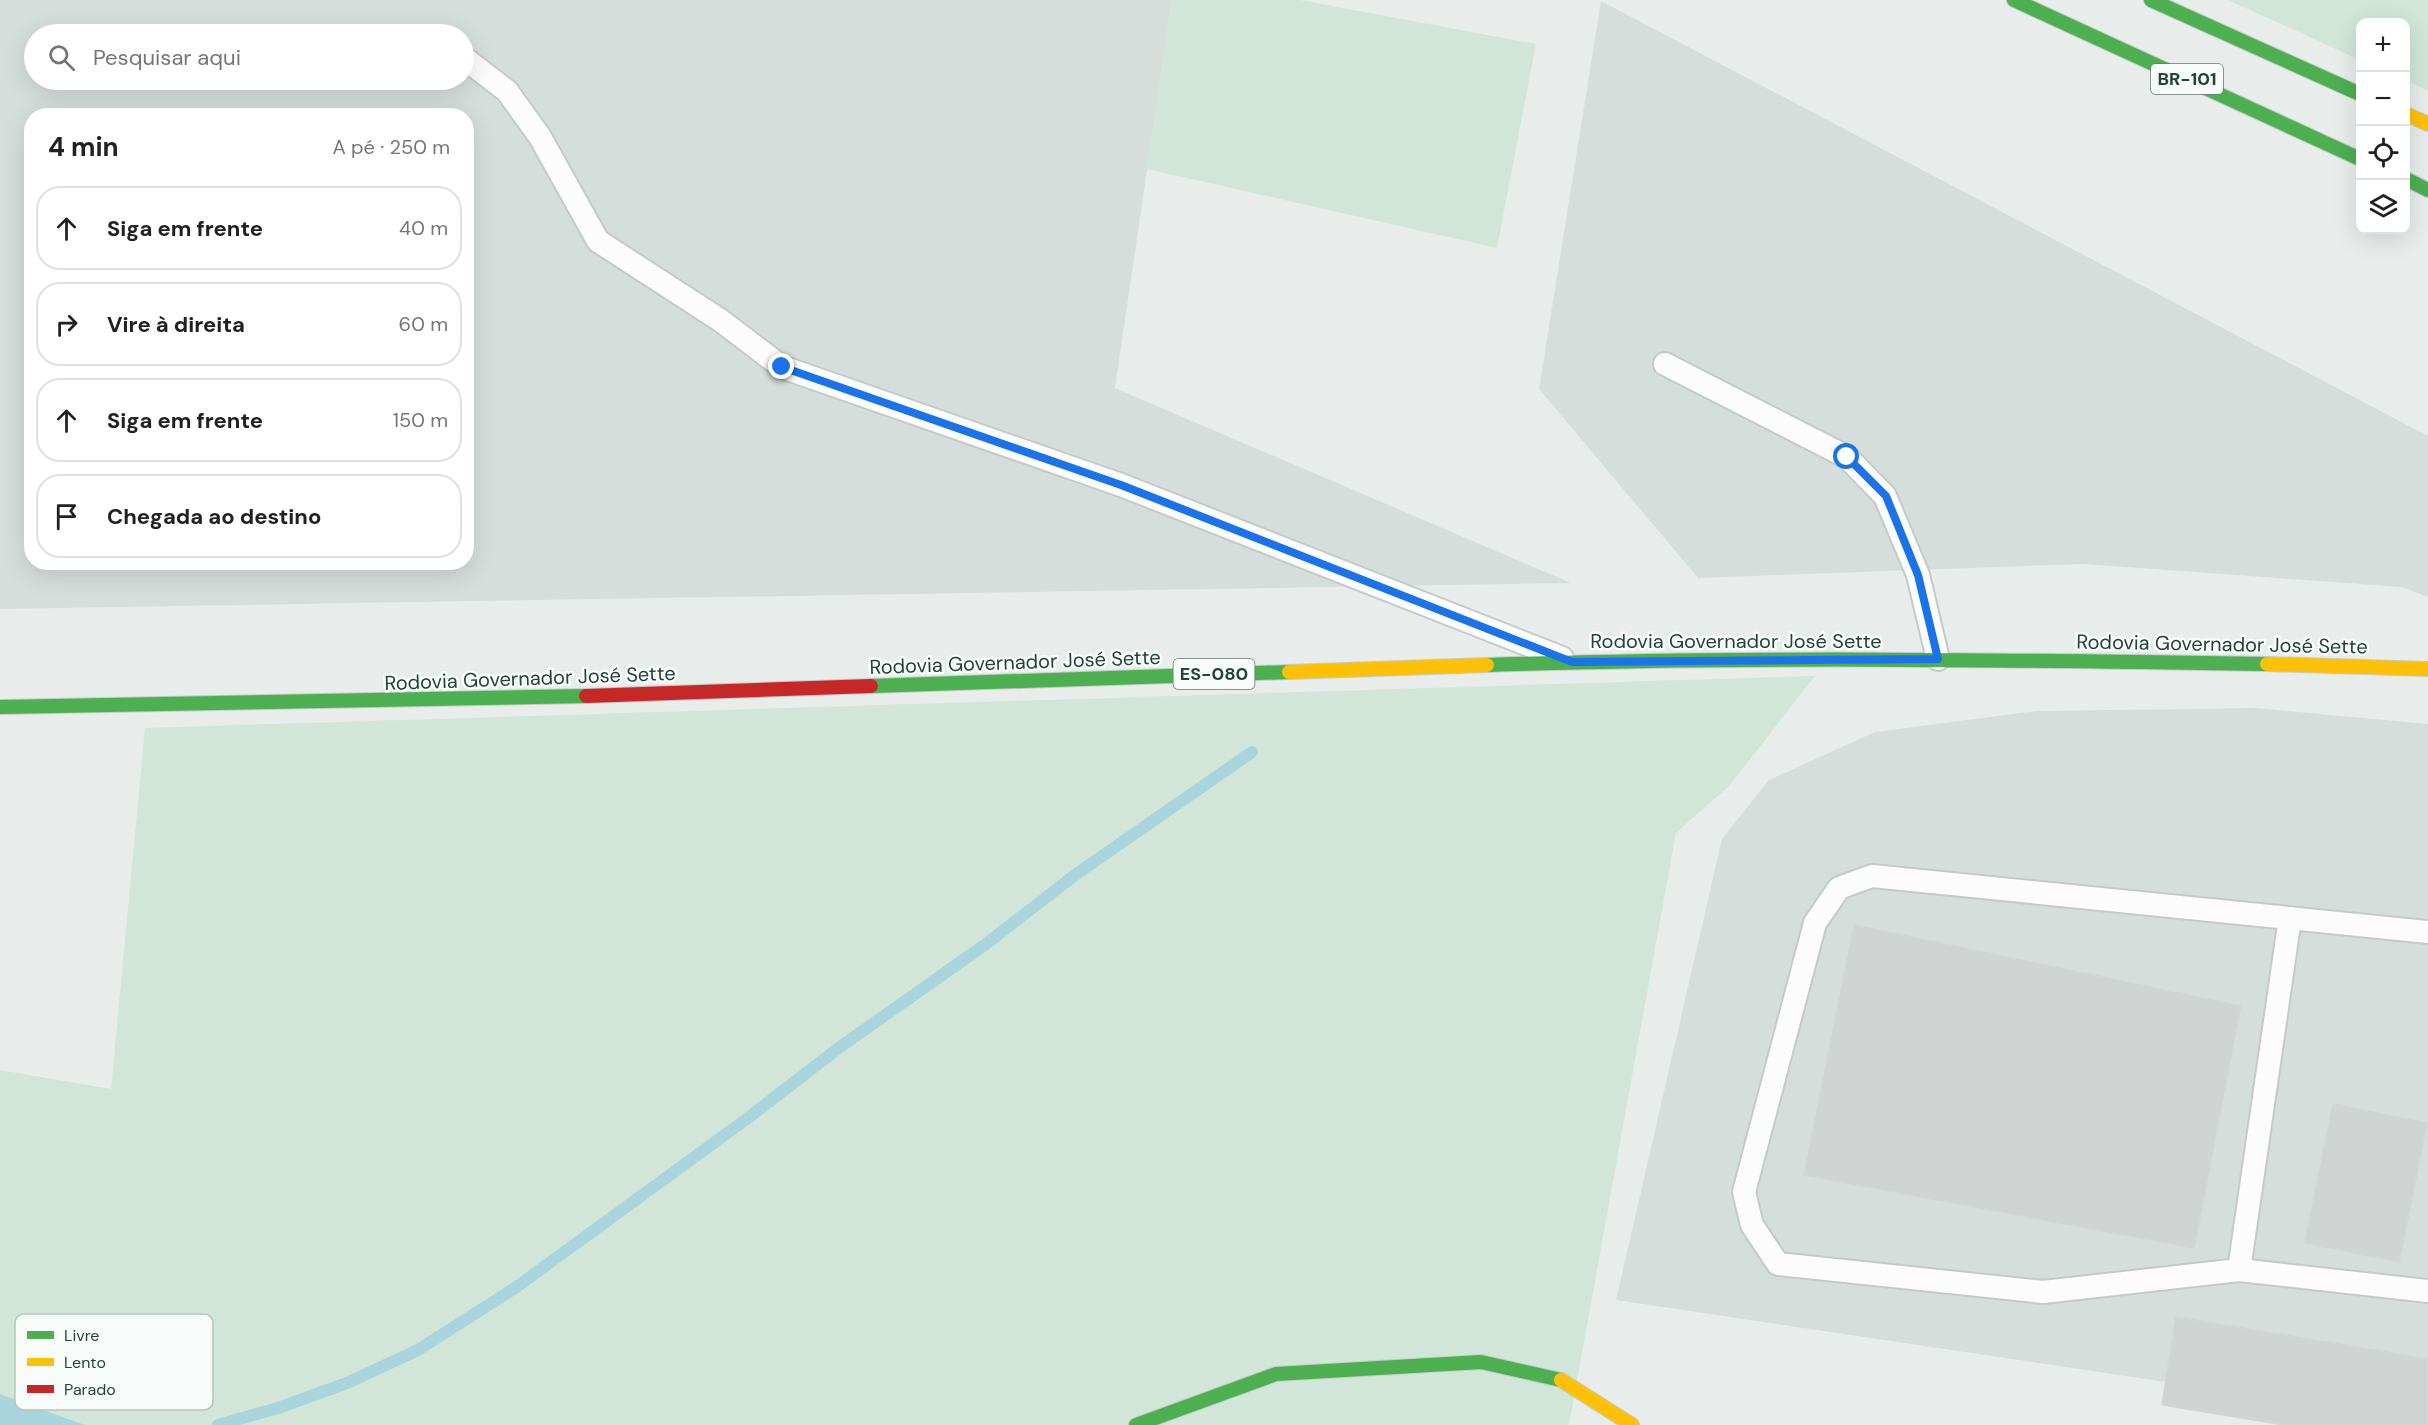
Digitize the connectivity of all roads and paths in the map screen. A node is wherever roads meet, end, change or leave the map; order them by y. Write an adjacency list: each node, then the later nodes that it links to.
1 (2014, 0): 7 (main road, BR-101)
2 (2151, 0): 4 (main road, BR-101)
3 (474, 66): 12 (lane)
4 (2356, 92)
5 (2410, 116): 6 (main road)
6 (2428, 124)
7 (2356, 157)
8 (2408, 180): 9 (main road)
9 (2428, 190)
10 (1665, 364): 11 (lane)
11 (1938, 659): 12 (main road, Rodovia Governador José Sette / ES-080); 13 (main road, Rodovia Governador José Sette / ES-080)
12 (1572, 662): 14 (main road, Rodovia Governador José Sette / ES-080)
13 (2428, 669)
14 (0, 707)
15 (2290, 918): 16 (lane); 17 (lane); 17 (lane)
16 (2428, 932)
17 (2239, 1270): 18 (lane)
18 (2428, 1291)
19 (1136, 1425): 20 (main road)
20 (1632, 1425)

